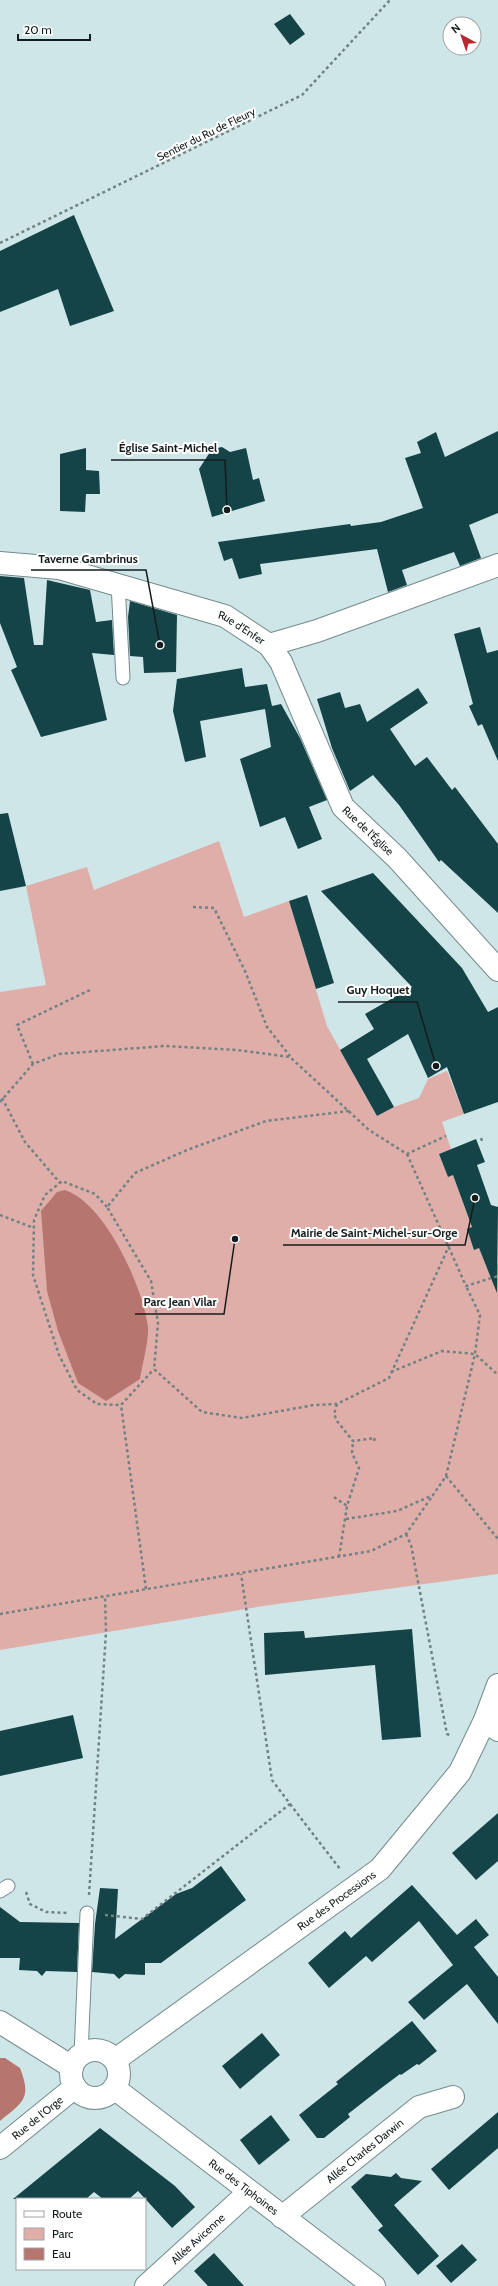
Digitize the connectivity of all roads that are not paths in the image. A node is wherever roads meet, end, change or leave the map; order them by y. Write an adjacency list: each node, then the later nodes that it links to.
1 (0, 562): 3 (street, Rue d'Enfer)
2 (498, 565): 4 (street, Rue d'Enfer)
3 (118, 584): 4 (street, Rue d'Enfer); 5 (lane)
4 (269, 645): 6 (street, Rue de l'Église)
5 (123, 678)
6 (498, 970)
7 (498, 1685): 8 (street, Rue des Processions)
8 (491, 1725): 11 (street, Rue des Processions)
9 (87, 1914): 12 (lane)
10 (0, 2022): 12 (street)
11 (115, 2060): 12 (street); 13 (street)
12 (76, 2069): 13 (street); 15 (street, Rue de l'Orge)
13 (114, 2088): 16 (street, Rue des Tiphoines)
14 (453, 2096): 17 (street, Allée Charles Darwin)
15 (0, 2148)
16 (249, 2192): 17 (street, Rue des Tiphoines); 18 (street, Allée Avicenne)
17 (282, 2217): 19 (street, Rue des Tiphoines)
18 (146, 2286)
19 (374, 2286)

